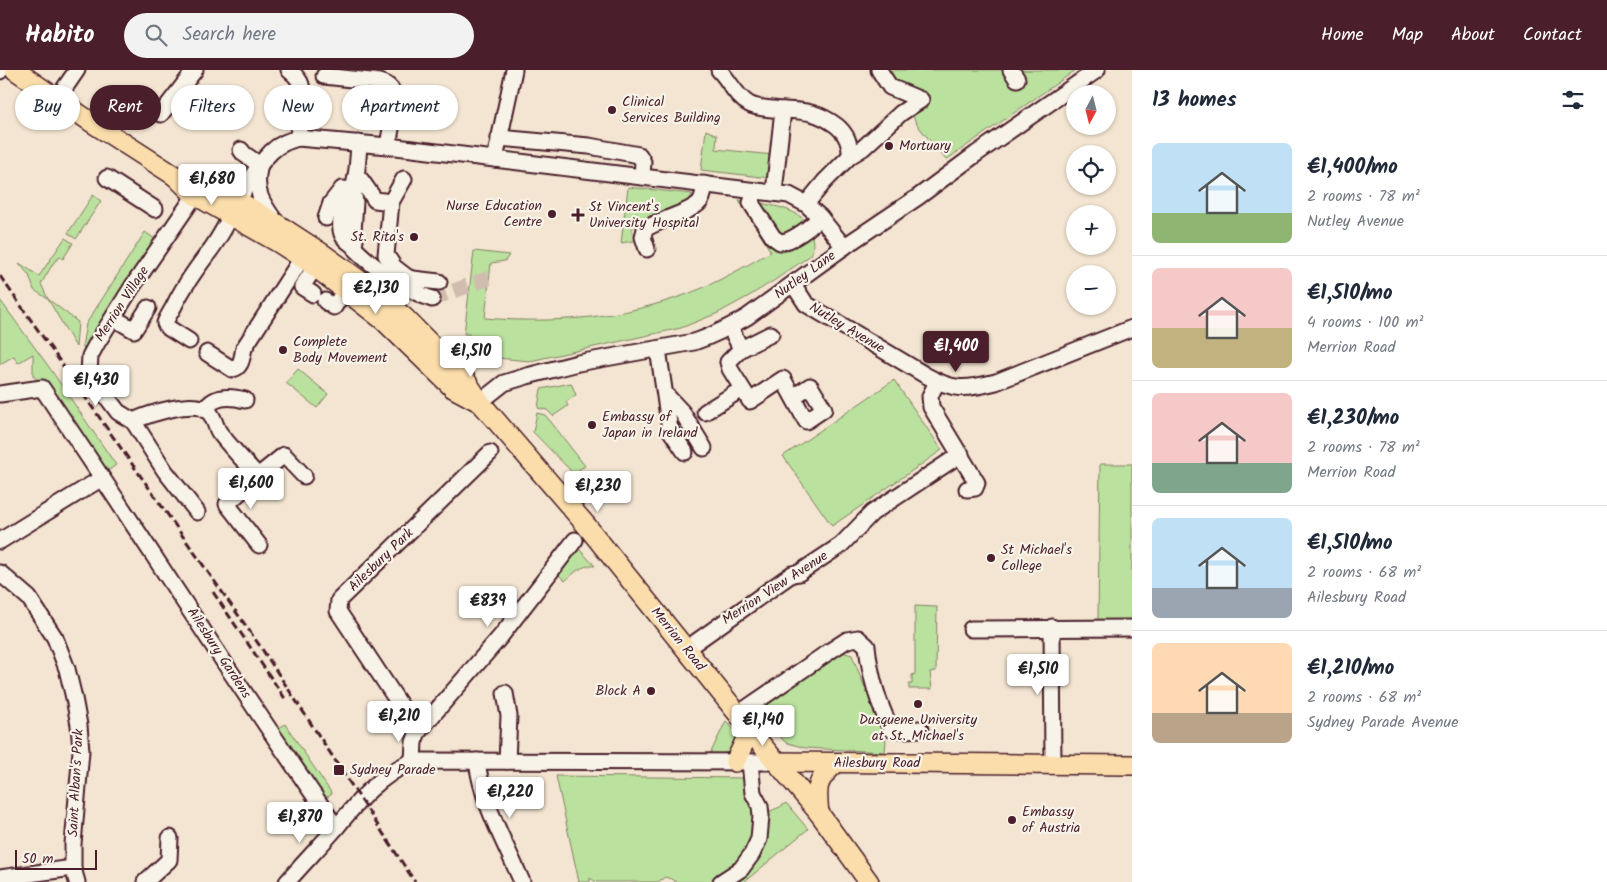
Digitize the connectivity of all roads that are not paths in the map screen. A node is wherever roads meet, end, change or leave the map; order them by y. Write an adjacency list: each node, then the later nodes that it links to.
1 (15, 70): 10 (main road, Merrion Road)
2 (77, 70): 11 (street)
3 (195, 70): 14 (street)
4 (514, 70): 16 (street)
5 (719, 70): 12 (street)
6 (879, 70): 20 (street)
7 (1097, 70): 38 (street, Nutley Lane)
8 (294, 72): 15 (street)
9 (324, 76): 18 (street)
10 (37, 85)
11 (67, 85)
12 (783, 110): 20 (street); 30 (street)
13 (80, 112): 27 (main road, Merrion Road)
14 (161, 114)
15 (298, 138): 17 (street); 22 (street)
16 (499, 138): 21 (street); 23 (street)
17 (359, 143): 18 (street); 28 (street)
18 (388, 146): 21 (street)
19 (241, 150): 22 (street)
20 (850, 156): 33 (street)
21 (495, 159): 23 (street)
22 (260, 165): 34 (street); 37 (street)
23 (642, 176): 26 (street)
24 (107, 178): 35 (street)
25 (404, 178): 31 (street)
26 (704, 184): 29 (street); 39 (street)
27 (196, 188): 34 (main road, Merrion Road); 46 (street, Merrion Village)
28 (352, 188): 31 (street); 32 (street); 44 (street)
29 (755, 191): 30 (street); 36 (street)
30 (774, 192): 33 (street)
31 (391, 202): 41 (street)
32 (372, 204)
33 (806, 204): 36 (street)
34 (234, 208): 37 (main road, Merrion Road); 40 (main road, Merrion Road); 51 (street)
35 (154, 209)
36 (820, 217): 38 (street)
37 (277, 224): 47 (main road, Merrion Road)
38 (844, 247): 42 (street, Nutley Lane)
39 (647, 249)
40 (308, 262): 43 (main road, Merrion Road); 43 (street); 54 (street)
41 (439, 282)
42 (793, 284): 48 (street, Nutley Lane); 55 (street, Nutley Avenue)
43 (345, 290): 47 (main road, Merrion Road)
44 (432, 299)
45 (148, 308): 46 (street)
46 (114, 318): 64 (street, Merrion Village)
47 (398, 323): 61 (main road, Merrion Road)
48 (730, 327): 52 (street, Nutley Lane); 53 (street)
49 (1132, 328): 55 (street, Nutley Avenue)
50 (771, 334): 53 (street)
51 (189, 341)
52 (658, 349): 58 (street); 61 (street, Nutley Lane)
53 (741, 349): 56 (street)
54 (207, 353)
55 (937, 382): 68 (street)
56 (742, 389): 59 (street); 63 (street)
57 (0, 394): 71 (street, Ailesbury Gardens)
58 (666, 395): 65 (street); 67 (street)
59 (793, 397)
60 (244, 400): 62 (street)
61 (480, 402): 81 (main road, Merrion Road)
62 (205, 410): 64 (street); 69 (street)
63 (705, 412)
64 (133, 421): 73 (street, Merrion Village)
65 (704, 448)
66 (490, 452): 85 (street, Ailesbury Park)
67 (684, 452)
68 (960, 454): 72 (street); 81 (street, Merrion View Avenue)
69 (258, 476): 70 (street); 76 (street)
70 (304, 476)
71 (102, 478): 75 (street); 95 (street, Ailesbury Gardens)
72 (967, 489)
73 (198, 512)
74 (575, 540): 85 (street)
75 (0, 541)
76 (259, 545)
77 (0, 573): 97 (street, Saint Alban's Park)
78 (1052, 627): 79 (street); 80 (street); 92 (street)
79 (1132, 628)
80 (971, 629)
81 (686, 649): 83 (main road, Merrion Road)
82 (505, 693): 88 (street)
83 (743, 720): 84 (street); 89 (main road); 90 (main road, Merrion Road)
84 (920, 729)
85 (418, 732): 86 (street)
86 (413, 761): 87 (street, Ailesbury Road); 95 (street)
87 (477, 761): 88 (street, Ailesbury Road); 101 (street)
88 (507, 761): 89 (street, Ailesbury Road)
89 (743, 762): 90 (street, Ailesbury Road); 102 (street)
90 (776, 762): 91 (main road, Ailesbury Road); 94 (main road, Merrion Road)
91 (836, 763): 92 (main road, Ailesbury Road); 94 (main road)
92 (1053, 765): 93 (main road, Ailesbury Road)
93 (1132, 765)
94 (819, 813): 103 (main road, Merrion Road)
95 (336, 827): 100 (street)
96 (170, 838): 99 (street)
97 (75, 875): 98 (street, Saint Alban's Park)
98 (0, 878)
99 (145, 882)
100 (287, 882)
101 (522, 882)
102 (721, 882)
103 (869, 882)

